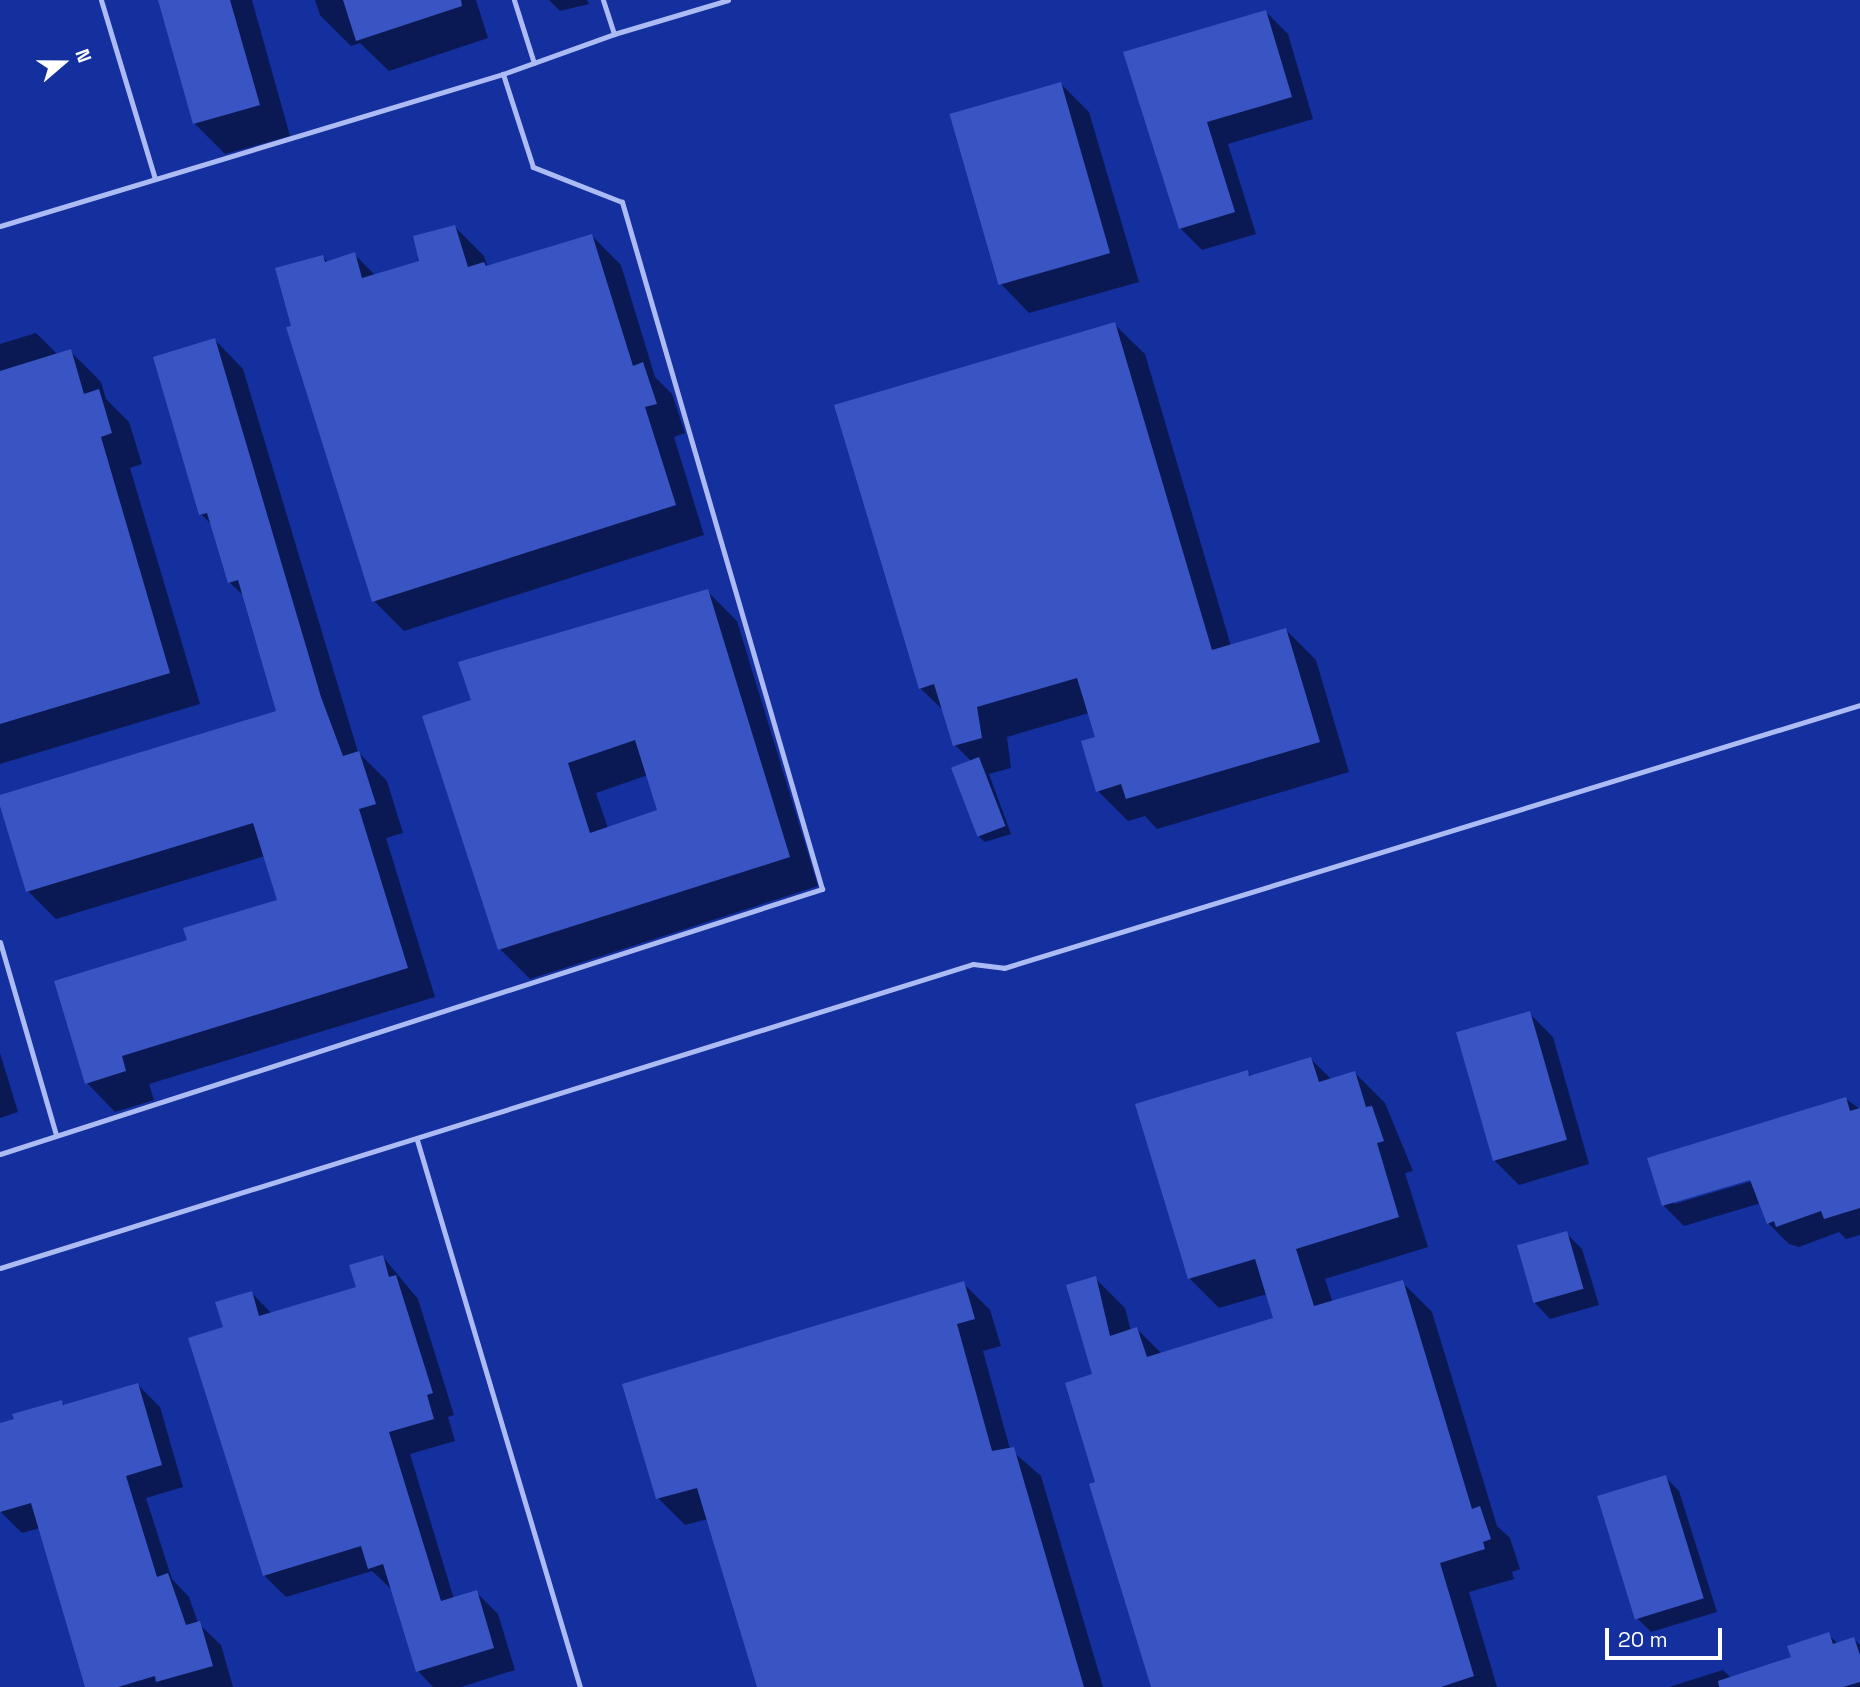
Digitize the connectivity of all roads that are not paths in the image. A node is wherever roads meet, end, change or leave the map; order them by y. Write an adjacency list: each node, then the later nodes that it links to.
1 (101, 0): 8 (lane)
2 (514, 0): 6 (lane)
3 (603, 0): 5 (lane)
4 (728, 0): 5 (lane)
5 (614, 34): 6 (lane)
6 (534, 63): 7 (lane)
7 (503, 74): 8 (lane); 12 (lane)
8 (155, 179): 9 (lane)
9 (0, 226)
10 (1860, 705): 13 (lane)
11 (0, 942): 12 (lane)
12 (56, 1135): 14 (lane)
13 (417, 1140): 15 (lane); 16 (lane)
14 (0, 1154)
15 (0, 1268)
16 (580, 1687)

